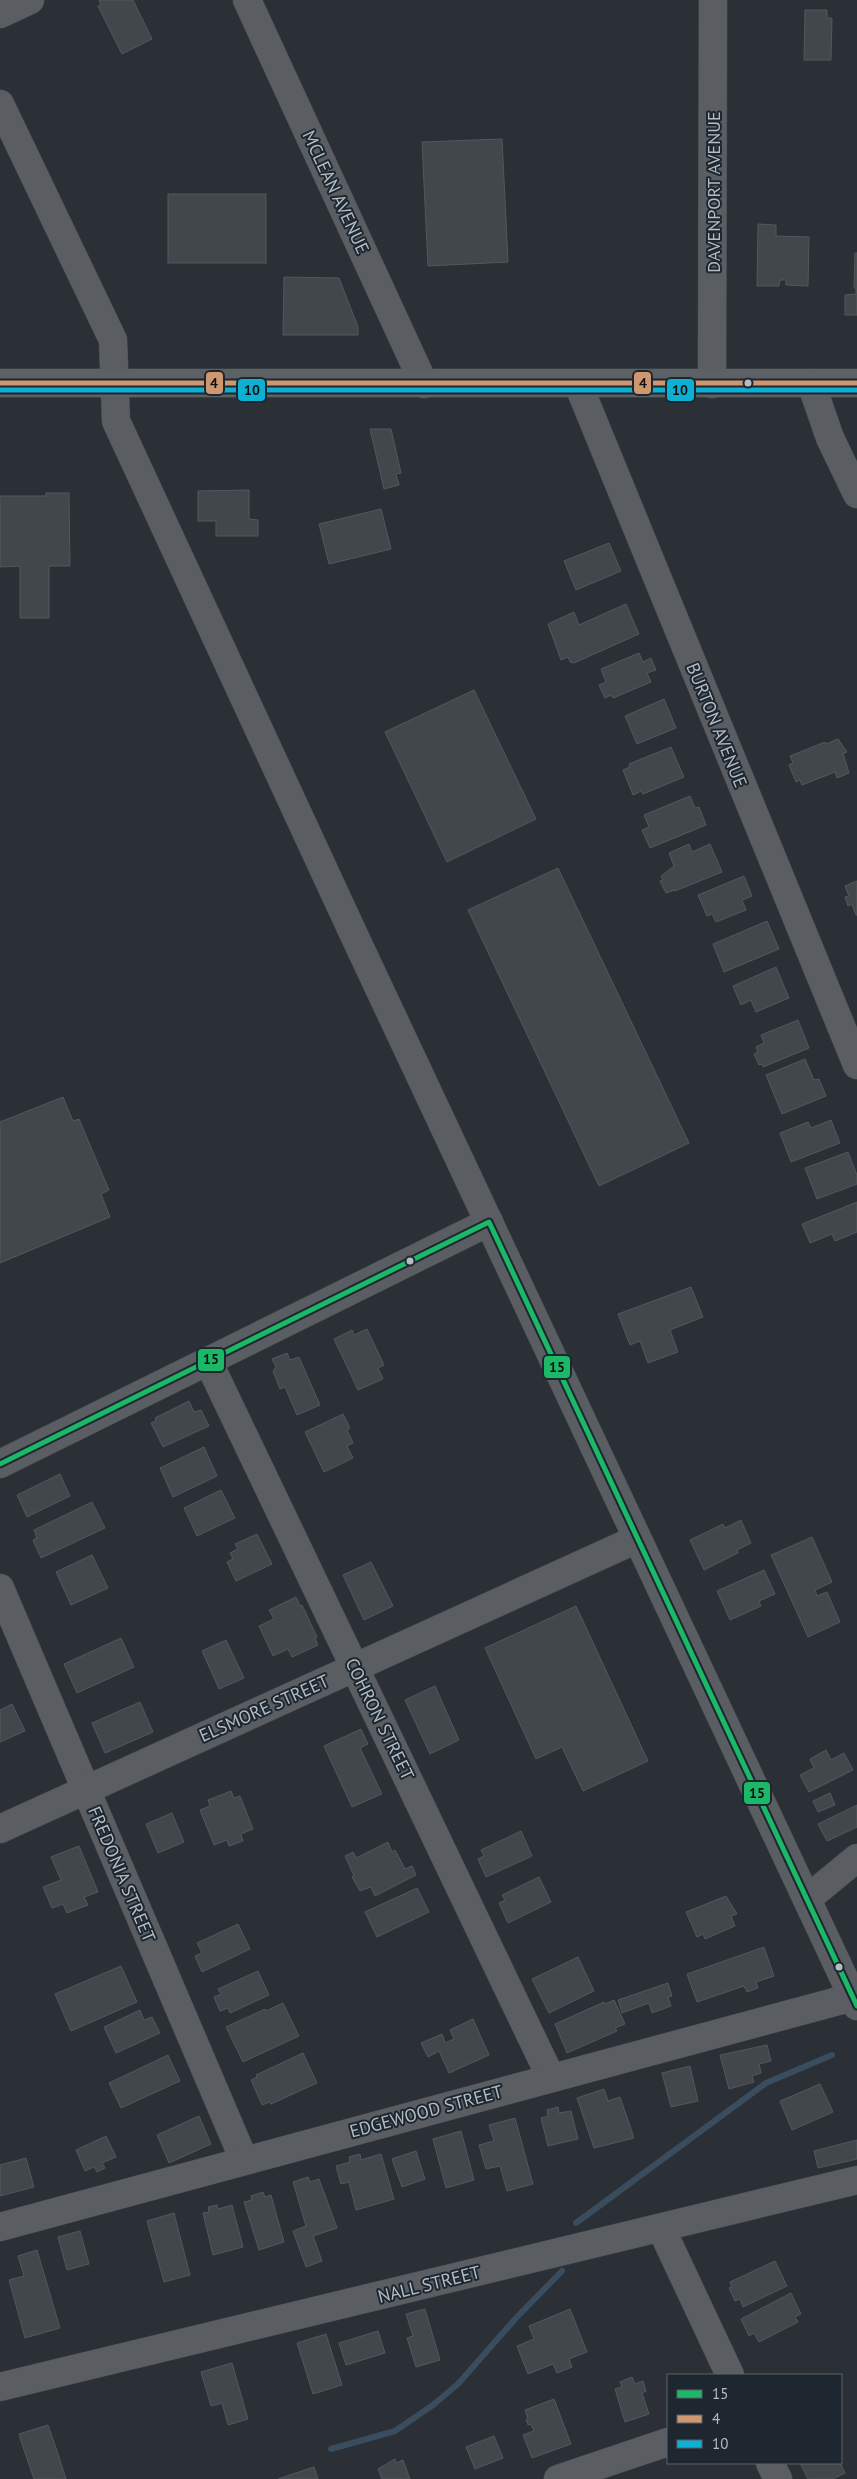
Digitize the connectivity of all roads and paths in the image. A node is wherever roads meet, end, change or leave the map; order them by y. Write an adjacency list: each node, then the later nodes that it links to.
1 (30, 0): 4 (street)
2 (247, 0): 10 (street, MCLEAN AVENUE)
3 (713, 0): 12 (street, DAVENPORT AVENUE)
4 (0, 14)
5 (0, 104): 9 (street)
6 (0, 383): 9 (main road)
7 (811, 383): 8 (main road); 12 (main road); 13 (street)
8 (857, 383)
9 (113, 384): 10 (main road); 15 (street)
10 (424, 384): 11 (main road)
11 (578, 384): 12 (main road); 14 (street, BURTON AVENUE)
12 (712, 384)
13 (857, 494)
14 (857, 1065)
15 (488, 1222): 16 (street); 18 (street)
16 (208, 1361): 17 (street); 20 (street, COHRON STREET)
17 (0, 1464)
18 (637, 1539): 20 (street, ELSMORE STREET); 24 (street)
19 (0, 1588): 21 (street, FREDONIA STREET)
20 (354, 1667): 21 (street, ELSMORE STREET); 26 (street, COHRON STREET)
21 (86, 1788): 22 (street, ELSMORE STREET); 27 (street, FREDONIA STREET)
22 (0, 1829)
23 (857, 1858): 24 (street)
24 (807, 1899): 25 (street)
25 (855, 2001): 26 (street, EDGEWOOD STREET)
26 (551, 2078): 27 (street, EDGEWOOD STREET)
27 (244, 2160): 29 (street, EDGEWOOD STREET)
28 (857, 2180): 30 (street, NALL STREET)
29 (0, 2227)
30 (661, 2228): 31 (street); 32 (street, NALL STREET)
31 (730, 2374)
32 (0, 2388)
33 (667, 2442): 35 (street)
34 (770, 2464): 36 (street)
35 (558, 2479)
36 (778, 2479)

